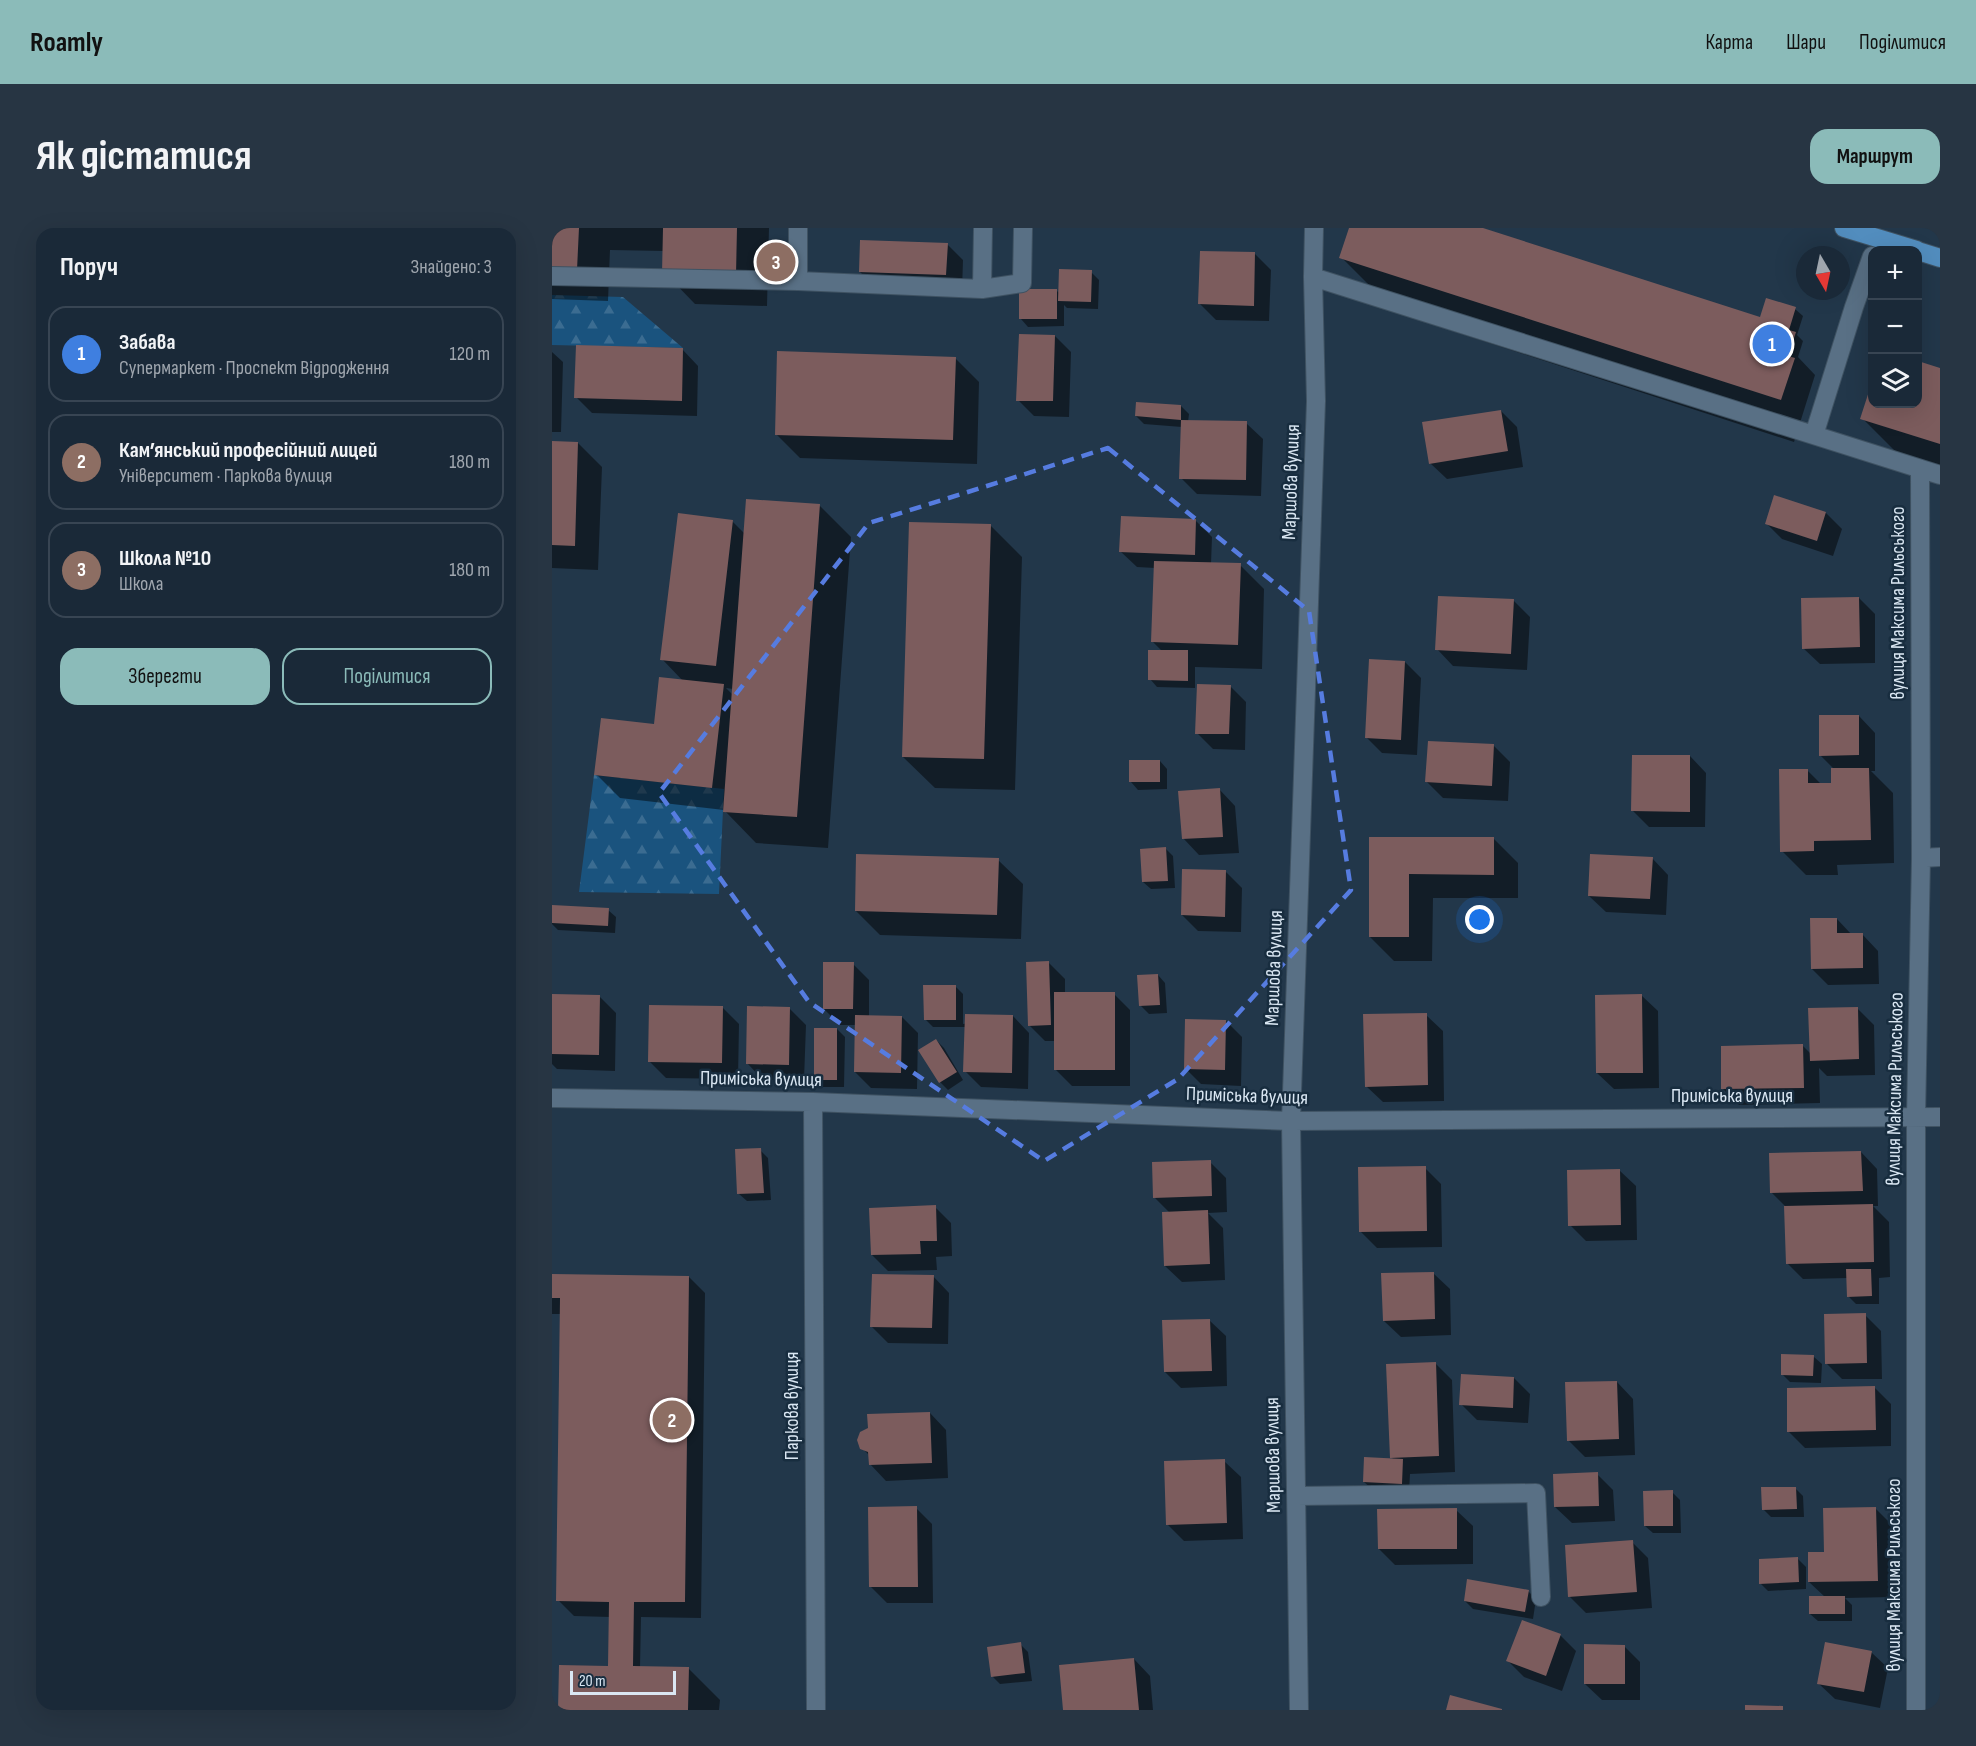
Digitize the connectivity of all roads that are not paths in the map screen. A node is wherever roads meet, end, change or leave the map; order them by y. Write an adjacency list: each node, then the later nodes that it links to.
1 (798, 228): 12 (street)
2 (983, 228): 13 (street)
3 (1023, 228): 13 (street)
4 (1314, 228): 11 (street, Маршова вулиця)
5 (1844, 228): 6 (main road)
6 (1877, 245)
7 (1922, 253): 8 (main road)
8 (1940, 258)
9 (1868, 267): 14 (street)
10 (552, 276): 12 (street)
11 (1313, 276): 14 (street); 23 (street, Маршова вулиця)
12 (798, 281): 13 (street)
13 (982, 289)
14 (1814, 435): 15 (street)
15 (1920, 469): 16 (street); 18 (street, вулиця Максима Рильського)
16 (1940, 475)
17 (1940, 857): 18 (street)
18 (1921, 858): 22 (street, вулиця Максима Рильського)
19 (552, 1098): 20 (street, Приміська вулиця)
20 (813, 1102): 23 (street, Приміська вулиця); 26 (street, Паркова вулиця)
21 (1940, 1117): 22 (street, Приміська вулиця)
22 (1916, 1118): 23 (street, Приміська вулиця); 28 (street, вулиця Максима Рильського)
23 (1291, 1121): 24 (street, Маршова вулиця)
24 (1296, 1496): 25 (street); 27 (street, Маршова вулиця)
25 (1541, 1597)
26 (816, 1710)
27 (1299, 1710)
28 (1916, 1710)

